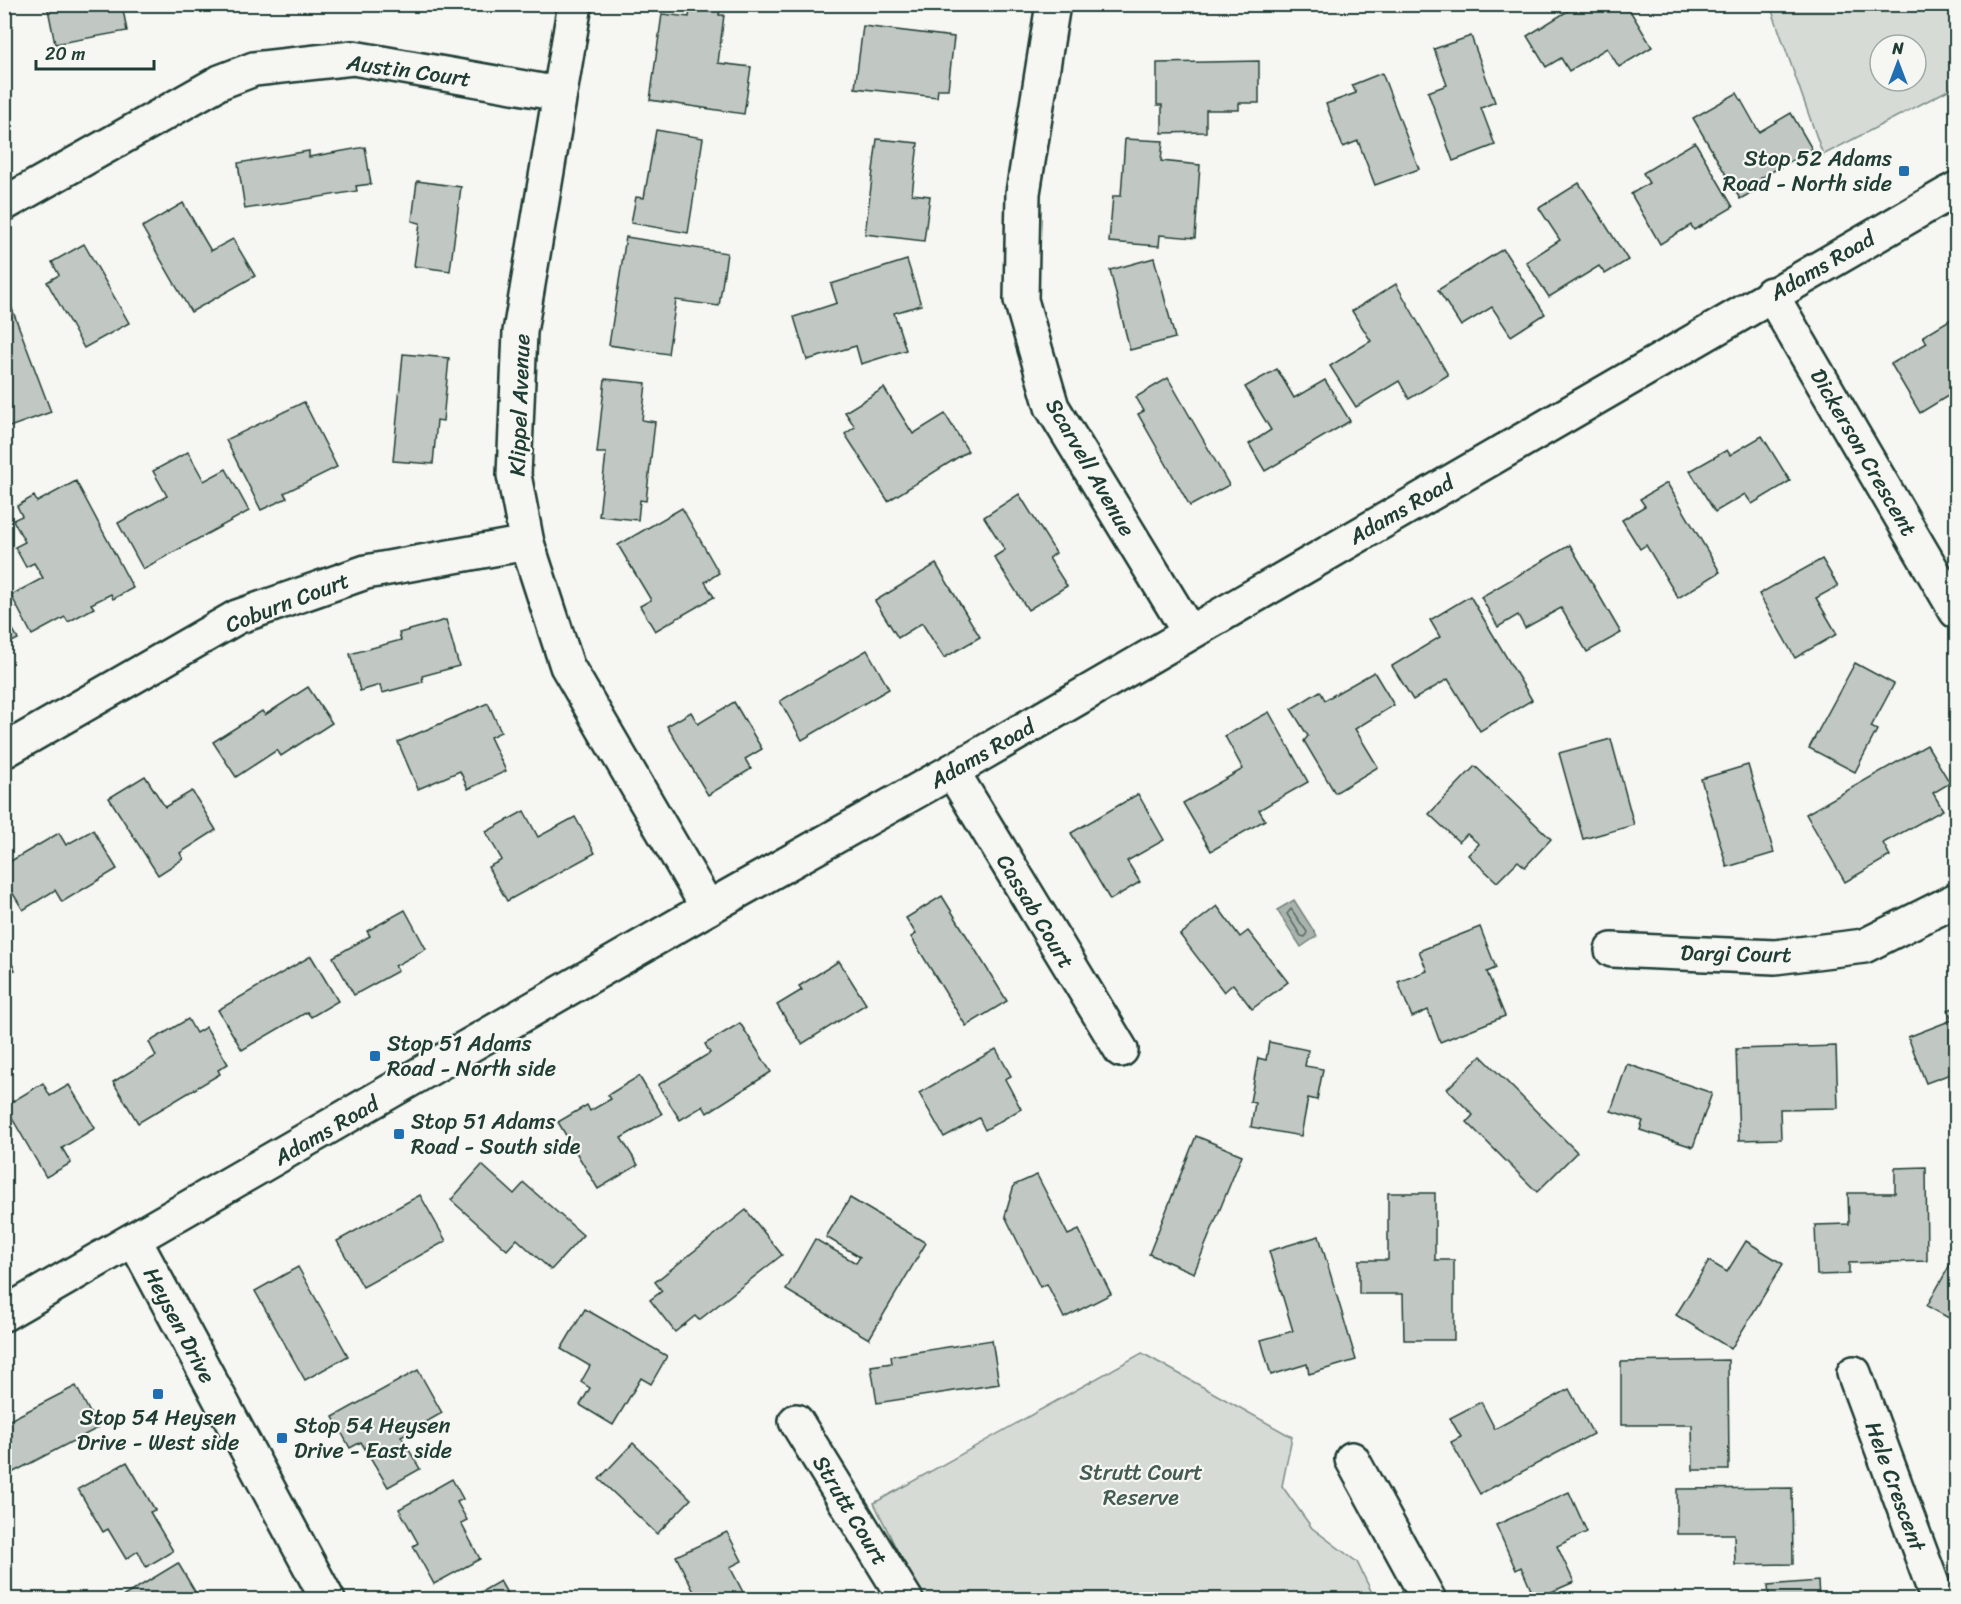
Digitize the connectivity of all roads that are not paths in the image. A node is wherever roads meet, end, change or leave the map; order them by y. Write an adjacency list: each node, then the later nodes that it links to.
1 (575, 4): 3 (street, Klippel Avenue)
2 (1053, 4): 9 (street, Scarvell Avenue)
3 (560, 94): 5 (street, Austin Court); 7 (street, Klippel Avenue)
4 (1956, 189): 6 (street, Adams Road)
5 (4, 204)
6 (1772, 294): 8 (street, Dickerson Crescent); 9 (street, Adams Road)
7 (527, 543): 10 (street, Coburn Court); 13 (street, Klippel Avenue)
8 (1956, 611)
9 (1189, 632): 11 (street, Adams Road)
10 (4, 751)
11 (952, 771): 13 (street, Adams Road); 15 (street, Cassab Court)
12 (1956, 900): 14 (street, Dargi Court)
13 (708, 908): 16 (street, Adams Road)
14 (1612, 950)
15 (1121, 1050)
16 (135, 1241): 17 (street, Adams Road); 21 (street, Heysen Drive)
17 (4, 1314)
18 (1854, 1373): 24 (street, Hele Crescent)
19 (796, 1421): 22 (street, Strutt Court)
20 (1352, 1459): 23 (street)
21 (328, 1599)
22 (906, 1599)
23 (1429, 1599)
24 (1938, 1599)

